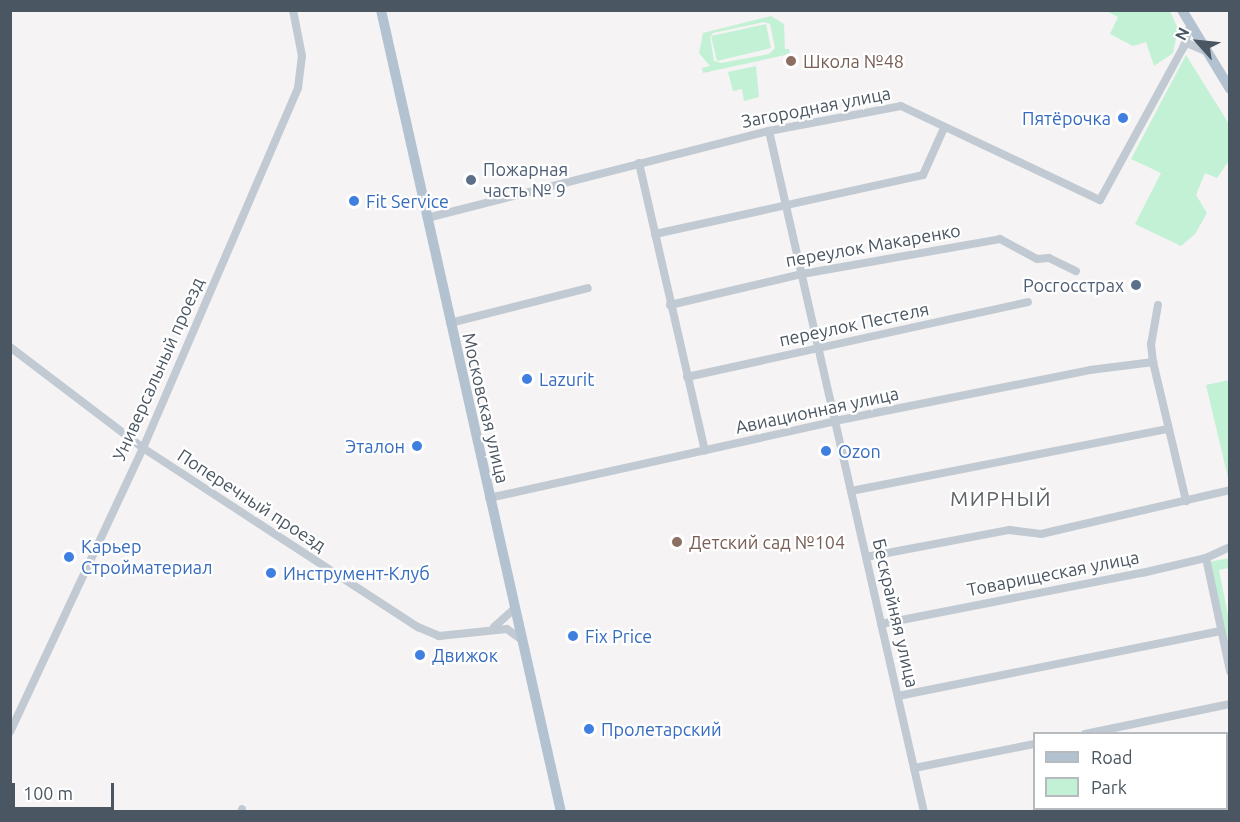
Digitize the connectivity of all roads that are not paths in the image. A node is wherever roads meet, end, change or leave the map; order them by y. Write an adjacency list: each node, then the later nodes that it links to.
1 (293, 10): 27 (street, Универсальный проезд)
2 (381, 10): 12 (main road, Московская улица)
3 (1182, 10): 4 (main road)
4 (1190, 26): 5 (street, Загородная улица); 6 (main road)
5 (1183, 48): 6 (street); 8 (street, Загородная улица)
6 (1205, 51): 7 (main road)
7 (1230, 89)
8 (944, 128): 9 (street, Загородная улица); 11 (street)
9 (769, 131): 10 (street, Загородная улица); 11 (street, Бескрайняя улица)
10 (639, 163): 12 (street, Загородная улица); 13 (street)
11 (786, 203): 13 (street); 15 (street, Бескрайняя улица)
12 (427, 218): 20 (main road, Московская улица)
13 (655, 234): 18 (street)
14 (1077, 271): 15 (street, переулок Макаренко)
15 (802, 274): 18 (street, переулок Макаренко); 22 (street, Бескрайняя улица)
16 (588, 288): 20 (street)
17 (1028, 302): 22 (street, переулок Пестеля)
18 (670, 305): 24 (street)
19 (1158, 305): 23 (street)
20 (450, 323): 31 (main road, Московская улица)
21 (10, 347): 27 (street, Поперечный проезд)
22 (819, 349): 24 (street, переулок Пестеля); 25 (street, Бескрайняя улица)
23 (1153, 362): 25 (street, Авиационная улица); 26 (street)
24 (687, 378): 28 (street)
25 (835, 421): 28 (street, Авиационная улица); 30 (street, Бескрайняя улица)
26 (1168, 429): 30 (street); 32 (street)
27 (143, 448): 38 (street, Поперечный проезд); 44 (street, Универсальный проезд)
28 (705, 451): 31 (street, Авиационная улица)
29 (1230, 490): 32 (street)
30 (851, 491): 34 (street, Бескрайняя улица)
31 (489, 498): 36 (main road, Московская улица)
32 (1186, 501): 34 (street)
33 (1230, 547): 35 (street, Товарищеская улица)
34 (866, 557): 37 (street, Бескрайняя улица)
35 (1206, 558): 37 (street, Товарищеская улица); 39 (street)
36 (514, 609): 38 (street); 40 (main road, Московская улица)
37 (881, 624): 42 (street, Бескрайняя улица)
38 (493, 628): 40 (street, Поперечный проезд)
39 (1221, 631): 41 (street); 42 (street)
40 (521, 639): 48 (main road, Московская улица)
41 (1230, 671)
42 (898, 696): 47 (street, Бескрайняя улица)
43 (1230, 704): 45 (street)
44 (10, 732)
45 (1094, 732)
46 (1033, 744): 47 (street)
47 (914, 768): 49 (street, Бескрайняя улица)
48 (561, 812)
49 (924, 812)

